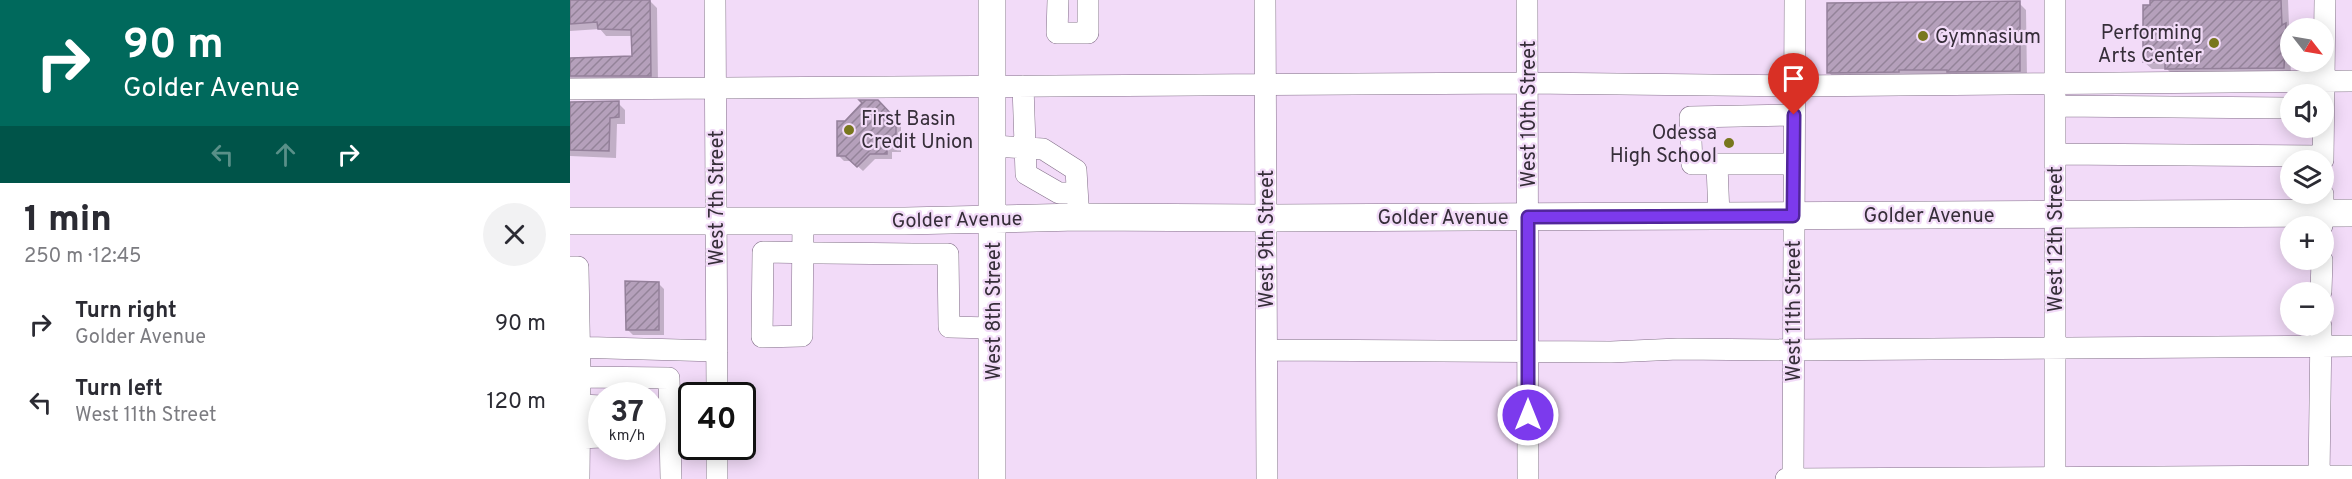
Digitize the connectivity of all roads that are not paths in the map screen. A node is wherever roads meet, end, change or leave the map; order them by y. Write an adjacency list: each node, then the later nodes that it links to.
1 (715, 0): 19 (street, West 7th Street)
2 (992, 0): 17 (main road, West 8th Street)
3 (1058, 0): 4 (street)
4 (1088, 0)
5 (1265, 0): 15 (street, West 9th Street)
6 (1527, 0): 13 (street, West 10th Street)
7 (1796, 0): 16 (street, West 11th Street)
8 (2055, 0): 12 (street, West 12th Street)
9 (2325, 0): 10 (street)
10 (2324, 80): 11 (street); 12 (street); 14 (street)
11 (2352, 81)
12 (2054, 82): 16 (street); 21 (street, West 12th Street)
13 (1527, 83): 15 (street); 16 (street); 36 (street, West 10th Street)
14 (2324, 84)
15 (1265, 85): 18 (street); 37 (street, West 9th Street)
16 (1794, 86): 23 (street, West 11th Street)
17 (993, 87): 18 (street); 19 (street); 24 (main road, West 8th Street)
18 (1023, 87): 25 (street)
19 (716, 88): 20 (street); 42 (street, West 7th Street)
20 (570, 89)
21 (2056, 106): 22 (street); 26 (street, West 12th Street)
22 (2280, 108)
23 (1794, 115): 28 (street, West 11th Street); 29 (street)
24 (993, 146): 25 (street); 38 (main road, West 8th Street)
25 (1026, 147): 30 (street); 30 (street)
26 (2055, 154): 27 (street); 33 (street, West 12th Street)
27 (2280, 157)
28 (1794, 164): 29 (street); 35 (street, West 11th Street)
29 (1717, 165): 34 (street)
30 (1078, 205): 37 (main road, Golder Avenue); 38 (main road, Golder Avenue)
31 (2322, 211): 32 (main road, Golder Avenue); 33 (main road, Golder Avenue)
32 (2352, 213)
33 (2054, 214): 35 (main road, Golder Avenue); 51 (street, West 12th Street)
34 (1719, 216): 35 (main road, Golder Avenue); 36 (main road, Golder Avenue)
35 (1793, 216): 53 (street, West 11th Street)
36 (1528, 217): 37 (main road, Golder Avenue); 55 (street, West 10th Street)
37 (1266, 218): 52 (street, West 9th Street)
38 (994, 219): 39 (main road, Golder Avenue); 45 (main road, West 8th Street)
39 (905, 220): 41 (main road, Golder Avenue); 43 (street)
40 (570, 221): 42 (main road, Golder Avenue)
41 (803, 221): 42 (main road, Golder Avenue); 43 (street)
42 (716, 222): 54 (street, West 7th Street)
43 (905, 254): 45 (street)
44 (570, 267): 50 (street)
45 (993, 328): 71 (main road, West 8th Street)
46 (2300, 336): 51 (street)
47 (2321, 336): 67 (street)
48 (2324, 336): 49 (street)
49 (2352, 345)
50 (575, 347): 54 (street); 56 (street)
51 (2054, 348): 53 (street); 66 (street, West 12th Street)
52 (1267, 350): 55 (street); 72 (street, West 9th Street)
53 (1793, 350): 55 (street); 75 (street, West 11th Street)
54 (717, 351): 57 (street, West 7th Street)
55 (1528, 351): 73 (street, West 10th Street)
56 (580, 377): 58 (street); 59 (street)
57 (717, 382)
58 (666, 388)
59 (580, 405): 60 (street); 61 (street)
60 (588, 405)
61 (579, 438): 62 (street); 68 (street)
62 (588, 438)
63 (666, 456): 69 (street)
64 (717, 460): 70 (street)
65 (2352, 476): 67 (street)
66 (2055, 478): 67 (street); 75 (street)
67 (2319, 478)
68 (579, 479)
69 (671, 479)
70 (717, 479)
71 (992, 479)
72 (1267, 479)
73 (1528, 479)
74 (1786, 479): 75 (street)
75 (1793, 479)

